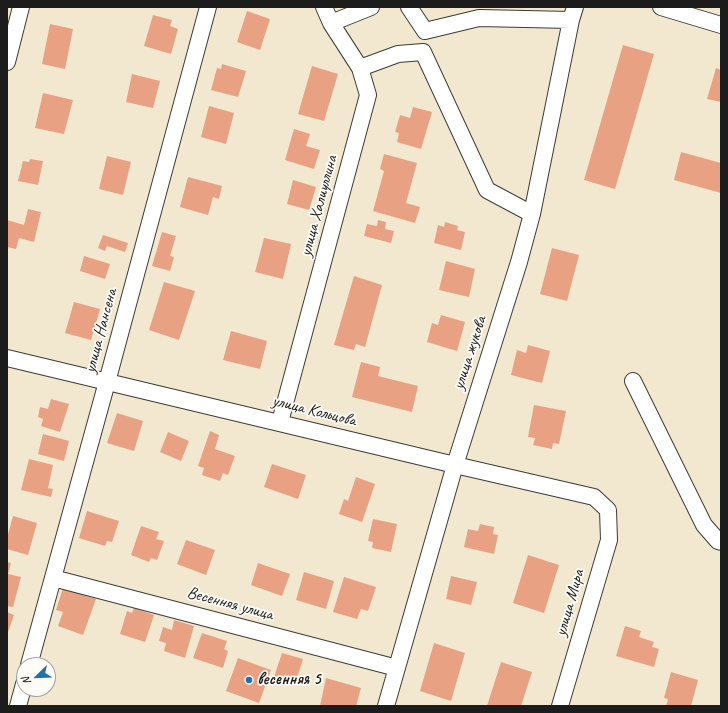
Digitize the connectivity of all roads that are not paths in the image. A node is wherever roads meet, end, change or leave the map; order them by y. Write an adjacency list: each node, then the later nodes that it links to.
1 (21, 7): 10 (street)
2 (208, 7): 15 (street, улица Нансена)
3 (324, 7): 8 (street, улица Халиуллина)
4 (371, 7): 8 (street)
5 (409, 7): 7 (street)
6 (661, 7): 9 (street)
7 (573, 14): 12 (street, улица жукова)
8 (331, 23): 11 (street, улица Халиуллина)
9 (721, 25)
10 (7, 62)
11 (360, 68): 12 (street); 16 (street, улица Халиуллина)
12 (532, 214): 17 (street, улица жукова)
13 (7, 358): 15 (street, улица Кольцова)
14 (633, 381): 19 (street)
15 (108, 382): 16 (street, улица Кольцова); 20 (street, улица Нансена)
16 (280, 422): 17 (street, улица Кольцова)
17 (455, 465): 18 (street, улица Кольцова); 22 (street, улица жукова)
18 (608, 510): 24 (street, улица Мира)
19 (721, 542)
20 (53, 578): 21 (street, улица Нансена); 22 (street, Весенняя улица)
21 (31, 657)
22 (397, 668): 23 (street, улица жукова)
23 (386, 706)
24 (560, 706)

